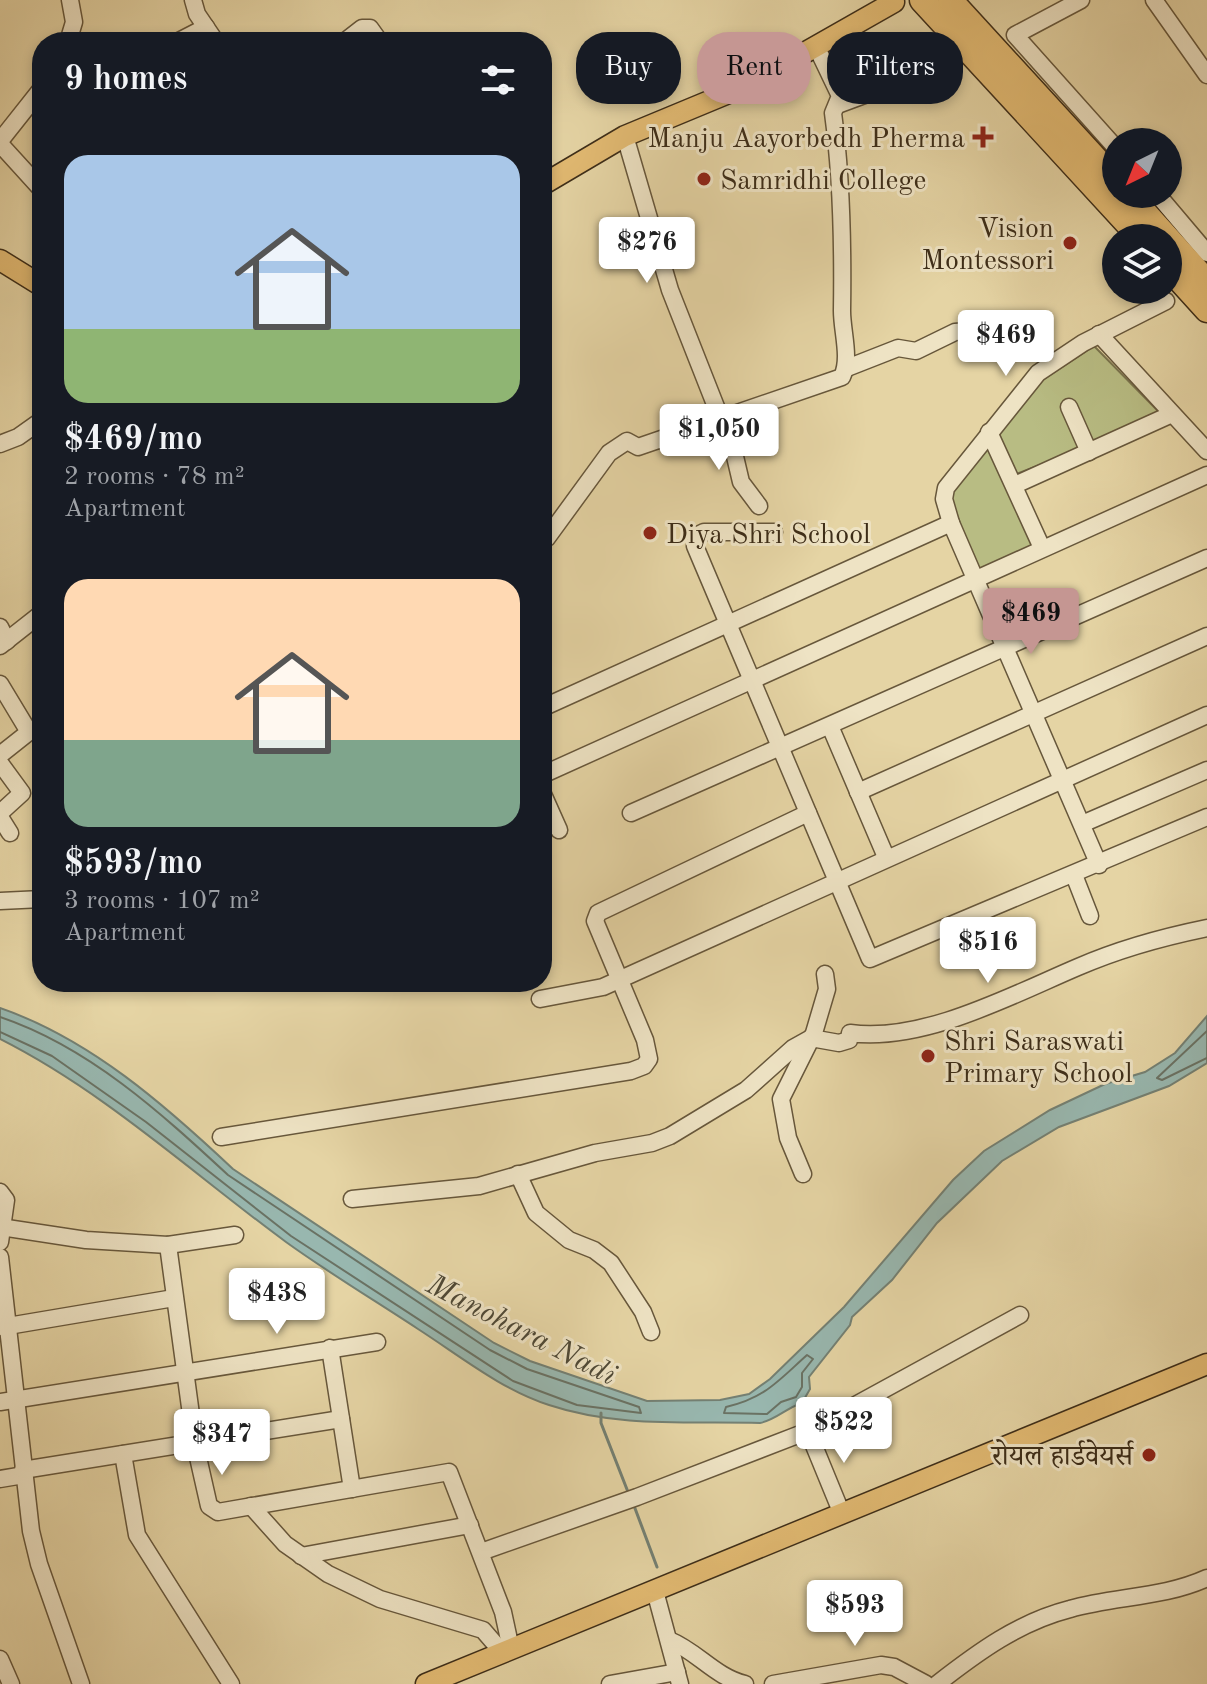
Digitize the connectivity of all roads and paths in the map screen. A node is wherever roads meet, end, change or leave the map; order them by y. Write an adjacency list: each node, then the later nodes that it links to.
1 (70, 0): 9 (street)
2 (193, 0): 8 (street)
3 (922, 0): 25 (highway)
4 (950, 0): 20 (highway)
5 (1081, 0): 17 (street)
6 (1154, 0): 14 (street)
7 (894, 2): 12 (main road)
8 (206, 27): 10 (street); 11 (street)
9 (71, 32)
10 (196, 32)
11 (209, 32)
12 (817, 48): 13 (street); 18 (main road)
13 (827, 67)
14 (1207, 75)
15 (32, 101): 19 (street)
16 (840, 104): 35 (street)
17 (1102, 132)
18 (625, 136): 22 (main road); 38 (street)
19 (0, 143): 21 (street)
20 (1102, 166)
21 (32, 179)
22 (552, 179)
23 (1141, 208): 30 (highway)
24 (1169, 208): 26 (street)
25 (1128, 224)
26 (1207, 253)
27 (0, 260): 28 (main road)
28 (32, 280)
29 (1182, 282): 32 (highway)
30 (1207, 282)
31 (1160, 304): 34 (street)
32 (1207, 310)
33 (968, 331): 35 (street)
34 (1099, 334): 37 (street); 40 (street)
35 (847, 368): 38 (street)
36 (1069, 407): 43 (street)
37 (1172, 414): 42 (street); 43 (street)
38 (723, 415): 46 (street); 48 (street)
39 (32, 427): 41 (street)
40 (989, 432): 45 (street); 47 (street)
41 (0, 444)
42 (1207, 451)
43 (1089, 452): 45 (street)
44 (1207, 475): 50 (street)
45 (1015, 485): 50 (street)
46 (759, 506)
47 (951, 523): 52 (street); 54 (street)
48 (552, 531)
49 (774, 532): 54 (street)
50 (1042, 548): 52 (street)
51 (1207, 558): 57 (street)
52 (976, 580): 57 (street); 58 (street)
53 (32, 619): 56 (street)
54 (727, 623): 58 (street); 60 (street)
55 (1207, 636): 61 (street)
56 (2, 638)
57 (1005, 647): 61 (street); 63 (street)
58 (752, 682): 64 (street); 68 (street)
59 (0, 684): 65 (street)
60 (552, 703)
61 (1032, 712): 69 (street); 70 (street)
62 (1207, 715): 69 (street)
63 (830, 726): 64 (street); 70 (street)
64 (780, 748): 71 (street); 72 (street)
65 (0, 755)
66 (0, 763): 74 (street)
67 (1207, 770): 76 (street)
68 (552, 771)
69 (1062, 780): 76 (street); 79 (street)
70 (858, 792): 79 (street)
71 (631, 813)
72 (808, 813): 82 (street); 88 (street)
73 (552, 814): 77 (street)
74 (0, 815): 78 (street)
75 (1207, 817): 80 (street)
76 (1082, 824): 80 (street)
77 (559, 830)
78 (10, 833)
79 (886, 857): 82 (street)
80 (1099, 865): 81 (street)
81 (1074, 875): 82 (street); 85 (street)
82 (837, 881): 88 (street)
83 (32, 899): 84 (street)
84 (0, 901)
85 (1090, 916)
86 (1207, 928): 90 (street)
87 (825, 974): 90 (street)
88 (618, 979): 89 (street); 91 (street)
89 (540, 999)
90 (811, 1038): 92 (street); 93 (street)
91 (221, 1137)
92 (518, 1174): 95 (street); 104 (street)
93 (803, 1174)
94 (0, 1192): 96 (street)
95 (352, 1199)
96 (0, 1227): 98 (street); 99 (street)
97 (235, 1235): 99 (street)
98 (0, 1242)
99 (168, 1245): 101 (street)
100 (0, 1257): 103 (street)
101 (174, 1298): 103 (street); 108 (street)
102 (1020, 1315): 111 (street)
103 (4, 1327): 109 (street)
104 (651, 1332)
105 (377, 1342): 106 (street)
106 (330, 1348): 108 (street); 110 (street)
107 (1207, 1364): 118 (main road)
108 (184, 1370): 109 (street); 112 (street)
109 (8, 1400): 114 (street)
110 (341, 1419): 112 (street); 116 (street)
111 (808, 1431): 118 (street); 120 (street)
112 (195, 1444): 113 (street); 117 (street)
113 (123, 1454): 114 (street); 130 (street)
114 (23, 1472): 115 (street); 129 (street)
115 (0, 1479)
116 (352, 1489): 117 (street); 119 (street)
117 (251, 1506): 121 (street)
118 (842, 1514): 123 (main road)
119 (470, 1525): 120 (street); 121 (street)
120 (481, 1552): 125 (street)
121 (301, 1556): 125 (street)
122 (1207, 1578): 136 (street)
123 (655, 1591): 124 (street); 125 (main road)
124 (669, 1640): 127 (street); 133 (street)
125 (506, 1651): 131 (main road)
126 (0, 1659): 128 (street)
127 (678, 1678): 132 (street)
128 (11, 1684)
129 (81, 1684)
130 (231, 1684)
131 (426, 1684)
132 (610, 1684)
133 (745, 1684)
134 (773, 1684): 135 (street)
135 (926, 1684)
136 (937, 1684)

